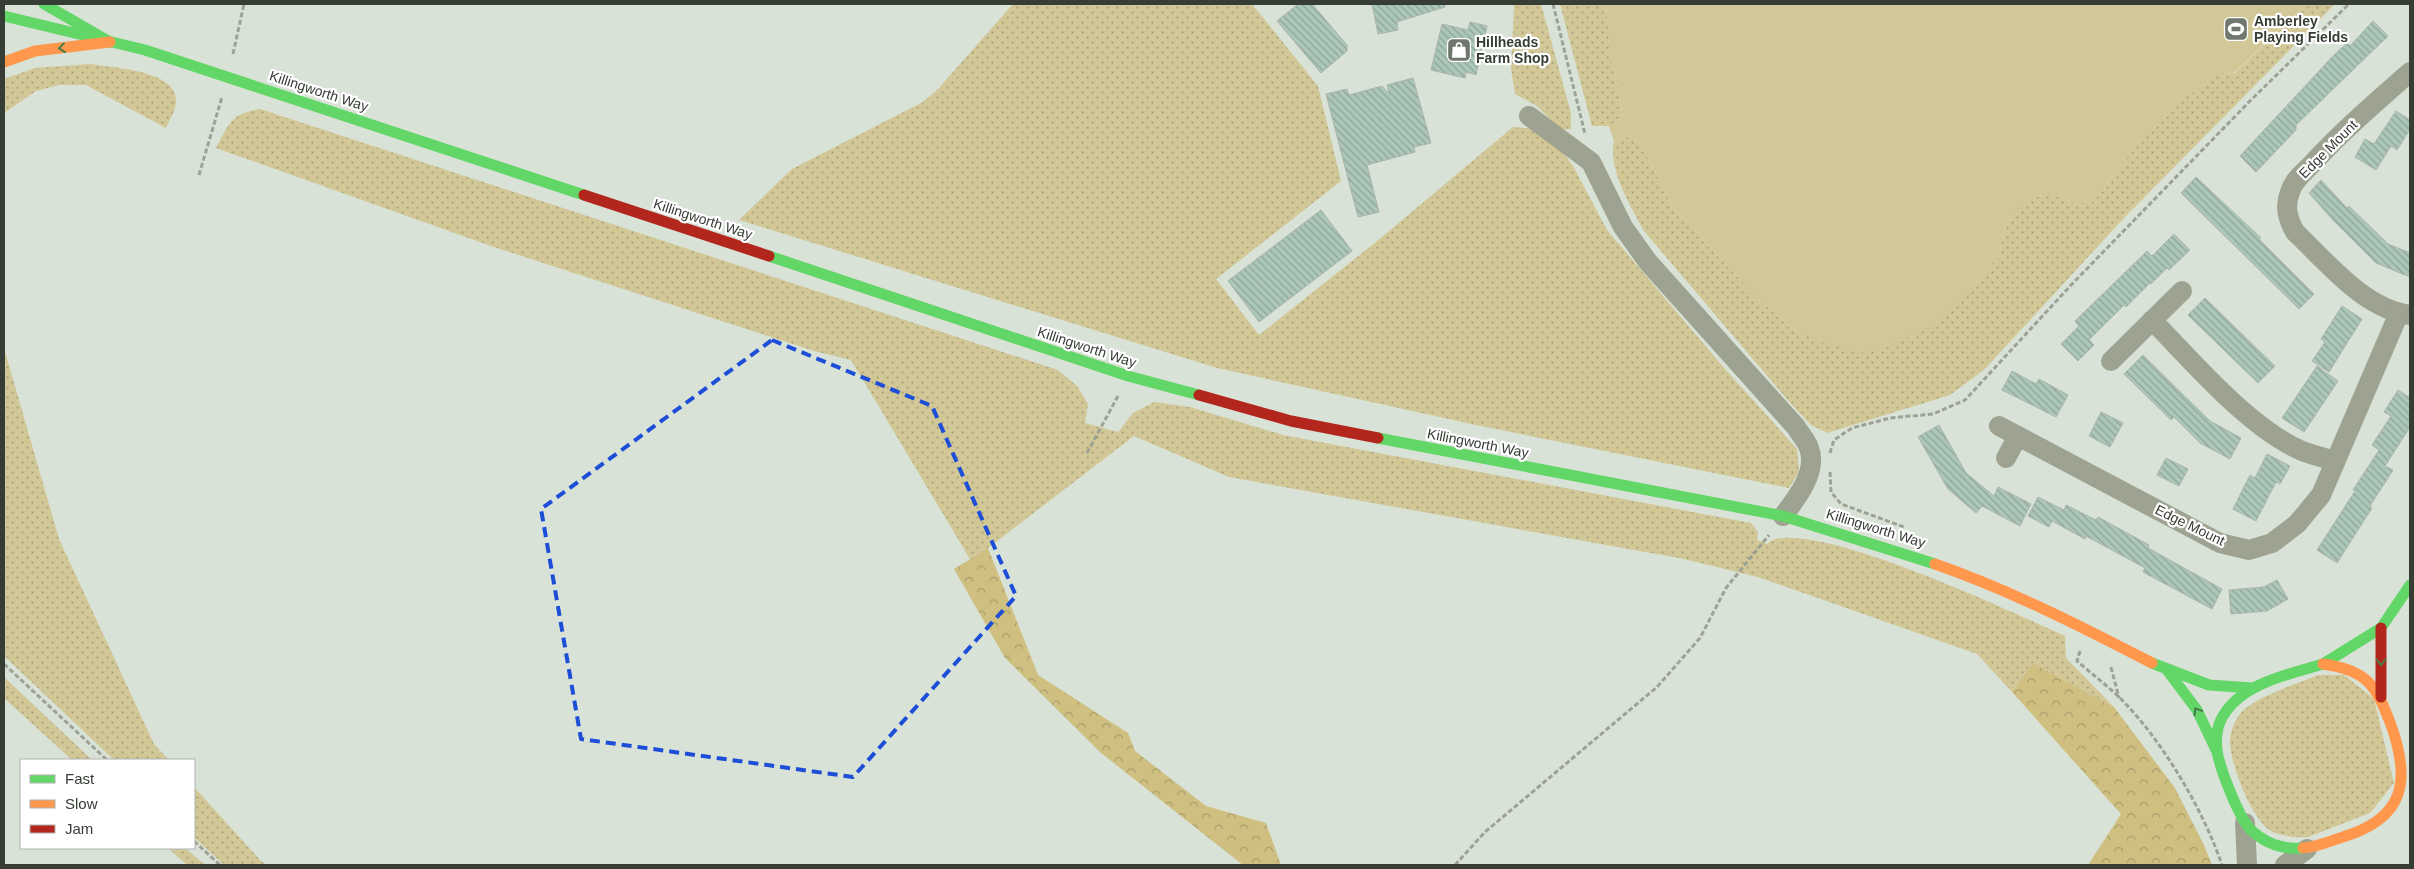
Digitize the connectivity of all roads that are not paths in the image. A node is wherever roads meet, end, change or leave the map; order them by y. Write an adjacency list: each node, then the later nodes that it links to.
1 (44, 4): 3 (main road)
2 (4, 16): 3 (main road, Killingworth Way)
3 (110, 42): 4 (main road, one-way to 4); 15 (main road, Killingworth Way)
4 (4, 62)
5 (2410, 72): 8 (street, Edge Mount)
6 (1529, 116): 15 (street)
7 (2182, 291): 9 (street)
8 (2405, 314): 14 (street, Edge Mount)
9 (2152, 320): 10 (street); 14 (street)
10 (2111, 361)
11 (1999, 426): 12 (street, Edge Mount)
12 (2018, 436): 13 (street); 14 (street, Edge Mount)
13 (2006, 458)
14 (2335, 462)
15 (1783, 516): 19 (main road, Killingworth Way)
16 (2410, 585): 17 (main road, Killingworth Way)
17 (2381, 628): 18 (main road, Killingworth Way); 21 (main road, Killingworth Way, one-way to 21)
18 (2323, 664): 20 (main road, Killingworth Way); 21 (main road, Killingworth Way)
19 (2167, 670): 20 (main road, Killingworth Way); 22 (main road, Killingworth Way, one-way to 19)
20 (2252, 688): 22 (main road, Killingworth Way)
21 (2381, 697): 23 (main road, Killingworth Way)
22 (2218, 754): 26 (main road, Killingworth Way)
23 (2406, 763): 25 (main road, Killingworth Way)
24 (2394, 821): 25 (main road, Killingworth Way)
25 (2379, 822): 27 (main road, Killingworth Way)
26 (2245, 823): 27 (main road, Killingworth Way); 28 (street)
27 (2307, 849): 29 (street)
28 (2247, 865)
29 (2285, 865)

